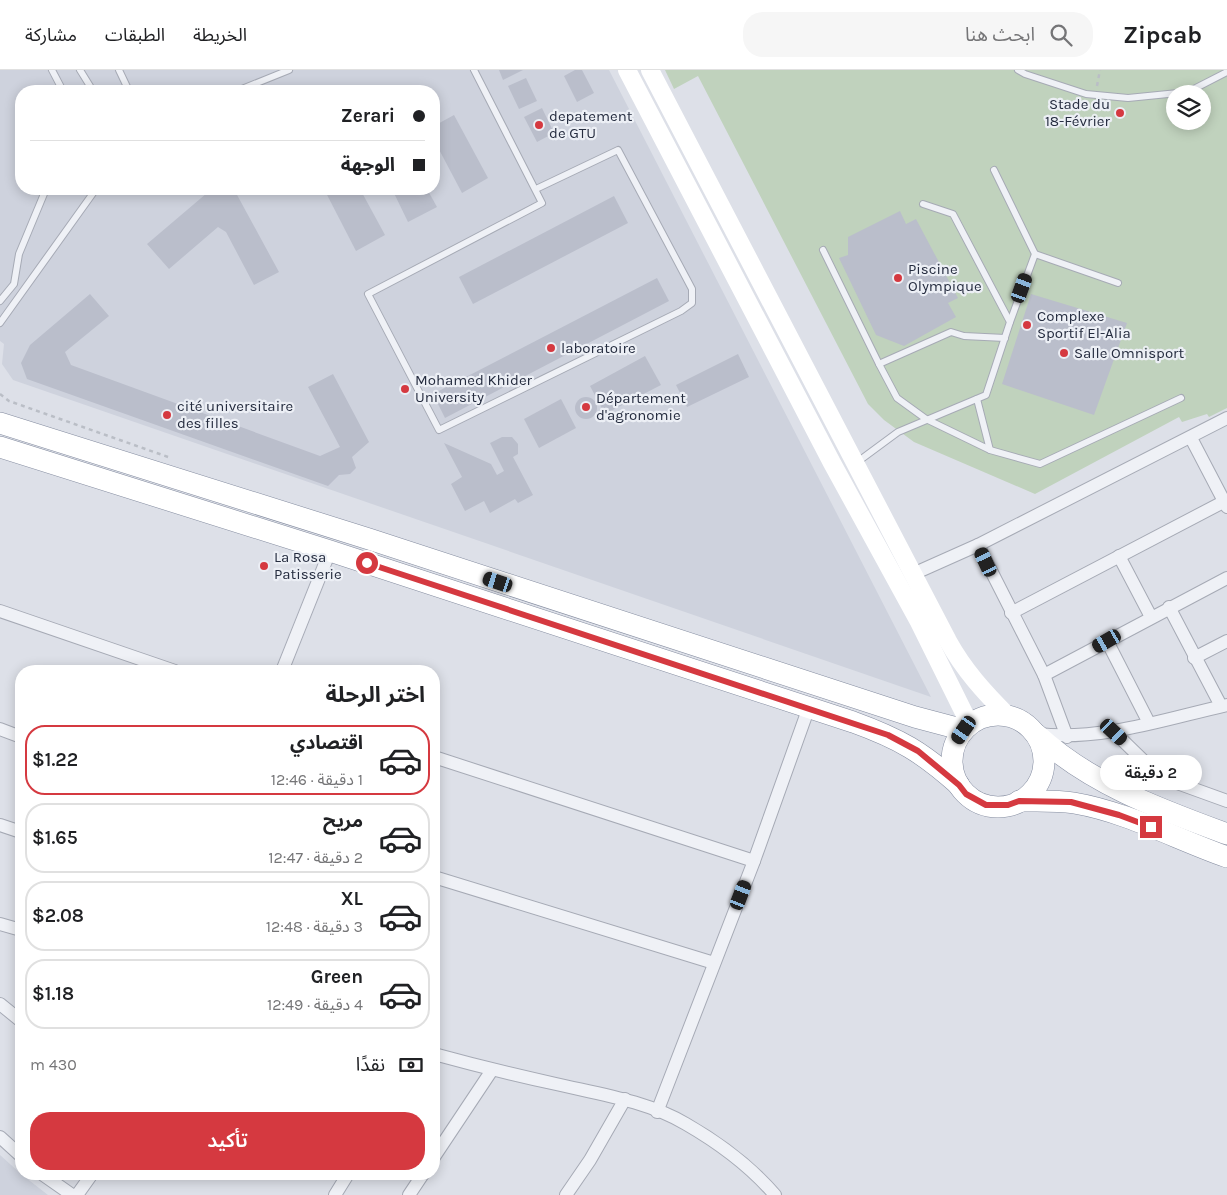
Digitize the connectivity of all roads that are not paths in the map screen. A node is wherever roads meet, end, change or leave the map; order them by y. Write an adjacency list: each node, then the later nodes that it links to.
1 (52, 70): 10 (lane)
2 (80, 70): 11 (lane)
3 (119, 70): 12 (lane)
4 (290, 70): 13 (lane)
5 (474, 70): 15 (lane)
6 (627, 70): 56 (main road)
7 (650, 70): 35 (main road)
8 (1018, 70): 9 (lane)
9 (1227, 72)
10 (60, 85)
11 (89, 85)
12 (126, 85)
13 (252, 85)
14 (994, 170): 20 (lane)
15 (536, 190): 15 (lane)
16 (44, 195): 22 (lane)
17 (92, 195): 24 (lane)
18 (923, 204): 23 (lane)
19 (822, 250): 26 (lane)
20 (1035, 254): 21 (lane); 23 (lane)
21 (1118, 283)
22 (0, 301)
23 (1010, 322): 25 (lane)
24 (0, 323)
25 (1005, 338): 26 (lane); 28 (lane)
26 (879, 364): 30 (lane)
27 (1181, 398): 34 (lane)
28 (976, 399): 30 (lane); 34 (lane)
29 (1227, 418): 32 (street)
30 (926, 419): 34 (lane); 35 (lane)
31 (0, 423): 56 (highway)
32 (1191, 438): 36 (street); 37 (street)
33 (0, 447): 38 (highway)
34 (990, 450)
35 (855, 464): 40 (main road)
36 (1226, 503): 39 (street)
37 (978, 546): 40 (street); 44 (street)
38 (330, 551): 50 (street); 53 (highway)
39 (1119, 556): 44 (street); 45 (street)
40 (913, 574): 54 (main road)
41 (1227, 578): 42 (street)
42 (1169, 607): 45 (street); 48 (street)
43 (0, 611): 49 (street)
44 (1011, 613): 51 (street)
45 (1151, 617): 46 (street)
46 (1107, 641): 51 (street); 55 (street)
47 (1227, 641): 48 (street)
48 (1194, 658): 52 (street)
49 (158, 665)
50 (284, 665)
51 (1044, 675): 61 (street)
52 (1224, 705): 55 (street)
53 (809, 708): 63 (highway); 70 (street)
54 (1008, 716): 56 (highway); 59 (highway)
55 (1149, 723): 58 (street)
56 (967, 728): 63 (highway)
57 (0, 729): 60 (street)
58 (1114, 732): 61 (street); 65 (street)
59 (1036, 734): 61 (street); 64 (highway); 68 (highway)
60 (15, 735)
61 (1067, 737)
62 (440, 759): 70 (street)
63 (959, 785): 64 (highway)
64 (1019, 801): 69 (highway)
65 (1227, 801)
66 (0, 825): 67 (street)
67 (15, 830)
68 (1227, 834)
69 (1227, 857)
70 (754, 861): 74 (street)
71 (440, 879): 74 (street)
72 (0, 924): 73 (street)
73 (15, 928)
74 (714, 963): 80 (street)
75 (0, 1004): 76 (street)
76 (15, 1016)
77 (440, 1057): 78 (street)
78 (492, 1070): 79 (street); 82 (street)
79 (625, 1099): 80 (street); 92 (street)
80 (656, 1112): 93 (street)
81 (0, 1137): 83 (street)
82 (440, 1148)
83 (15, 1151)
84 (51, 1180): 89 (street)
85 (88, 1180): 90 (street)
86 (345, 1180): 88 (street)
87 (419, 1180): 91 (street)
88 (339, 1194)
89 (72, 1195)
90 (77, 1195)
91 (409, 1195)
92 (566, 1195)
93 (775, 1195)

